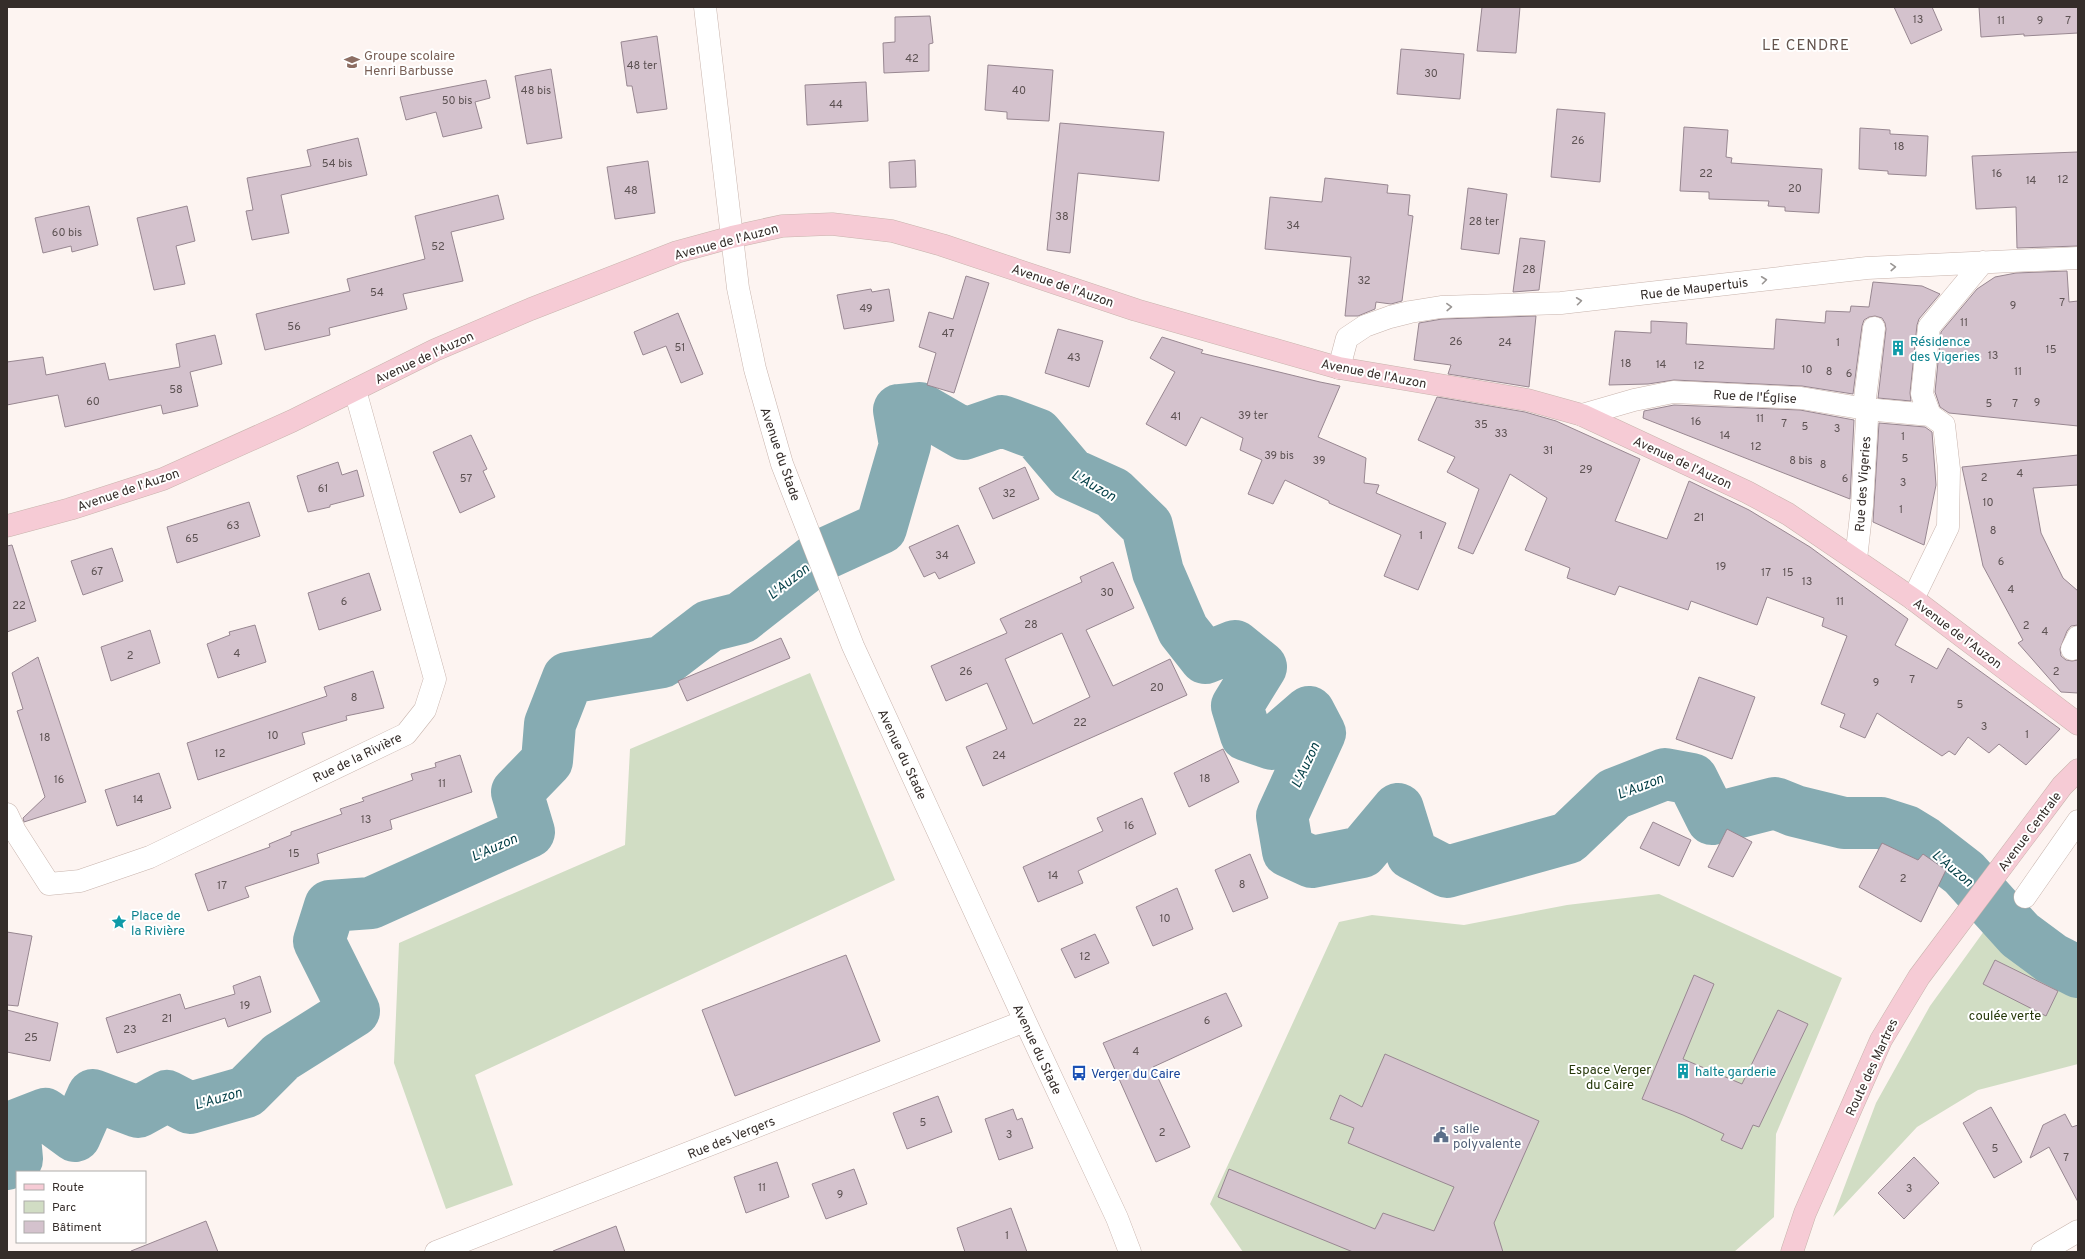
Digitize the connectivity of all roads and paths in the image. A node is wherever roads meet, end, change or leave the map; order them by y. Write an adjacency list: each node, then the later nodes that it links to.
1 (705, 7): 2 (street, Avenue du Stade)
2 (732, 237): 6 (main road, Avenue de l'Auzon); 7 (main road, Avenue de l'Auzon); 20 (street, Avenue du Stade)
3 (2078, 258): 4 (street, Rue de Maupertuis)
4 (1983, 262): 6 (street, Rue de Maupertuis, one-way to 4); 10 (street)
5 (1874, 328): 8 (street, Rue des Vigeries)
6 (1339, 368): 9 (main road, Avenue de l'Auzon)
7 (355, 390): 11 (main road, Avenue de l'Auzon); 16 (street, Rue de la Rivière)
8 (1866, 408): 9 (street, Rue de l'Église); 10 (street, Rue de l'Église); 12 (street, Rue des Vigeries)
9 (1582, 415): 12 (main road, Avenue de l'Auzon)
10 (1930, 415): 13 (street)
11 (7, 526)
12 (1856, 558): 13 (main road, Avenue de l'Auzon)
13 (1913, 599): 14 (main road, Avenue de l'Auzon)
14 (2078, 724)
15 (2078, 770): 19 (main road, Avenue Centrale)
16 (7, 814)
17 (2078, 821): 18 (street)
18 (2025, 897)
19 (1978, 898): 24 (main road, Route des Martres)
20 (1025, 1021): 22 (street, Rue des Vergers); 23 (street, Avenue du Stade)
21 (2078, 1231): 25 (street)
22 (436, 1252)
23 (1130, 1252)
24 (1792, 1252)
25 (2042, 1252)

